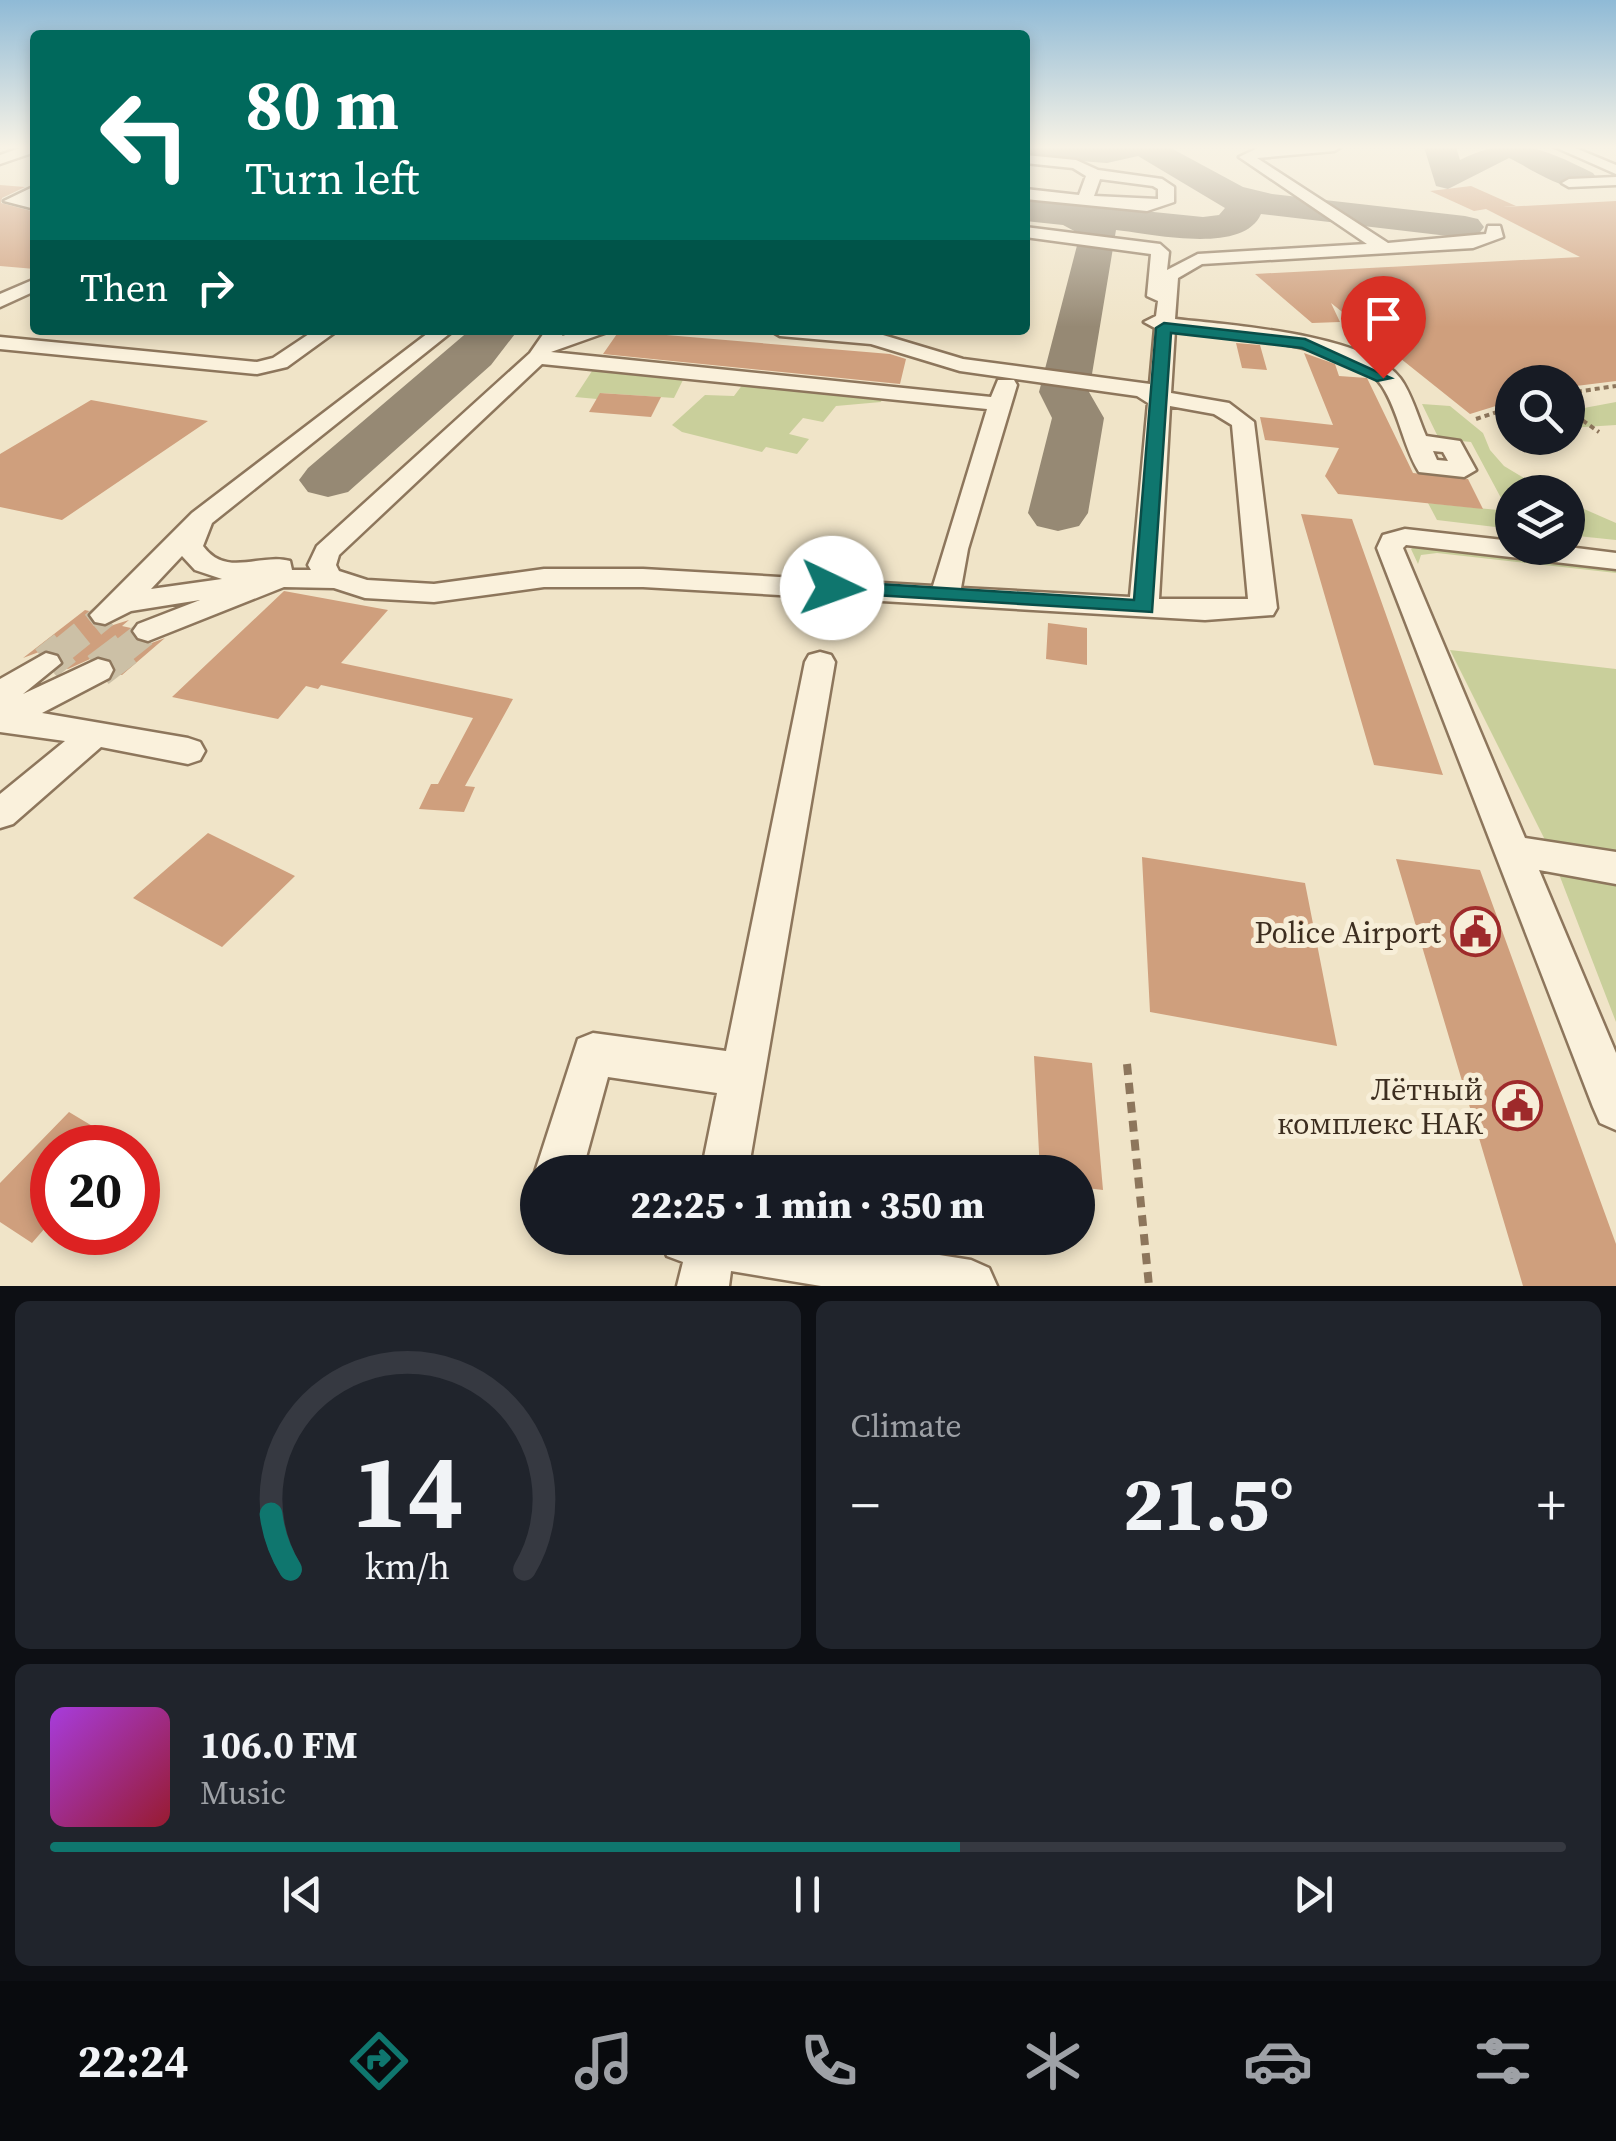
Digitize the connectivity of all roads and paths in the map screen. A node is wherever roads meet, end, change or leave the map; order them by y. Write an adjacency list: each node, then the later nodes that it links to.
1 (1316, 207): 5 (lane)
2 (1320, 207): 5 (lane)
3 (1030, 231): 6 (lane)
4 (1487, 235): 5 (lane)
5 (1377, 246): 6 (lane)
6 (1180, 250): 9 (lane); 9 (lane)
7 (30, 286): 8 (lane)
8 (0, 301)
9 (1159, 325): 20 (lane); 26 (lane)
10 (320, 335): 16 (lane)
11 (438, 335): 27 (lane)
12 (838, 335): 15 (lane)
13 (875, 335): 15 (lane)
14 (569, 338): 21 (lane); 28 (lane)
15 (918, 342): 17 (lane); 20 (lane)
16 (0, 343)
17 (1010, 372): 20 (lane); 21 (lane)
18 (1616, 386): 19 (path)
19 (1585, 391)
20 (1154, 394): 34 (lane); 34 (lane)
21 (999, 404): 33 (lane)
22 (1495, 411): 23 (path)
23 (1476, 419)
24 (1585, 422): 25 (path)
25 (1599, 432)
26 (1419, 442)
27 (201, 519): 30 (lane); 31 (lane)
28 (337, 542): 30 (lane); 32 (lane)
29 (1616, 560): 43 (lane)
30 (229, 571): 31 (lane)
31 (281, 578): 32 (lane); 35 (lane)
32 (331, 579): 33 (lane)
33 (947, 590): 34 (lane)
34 (1137, 603)
35 (148, 631)
36 (820, 662): 46 (lane)
37 (46, 663): 39 (lane)
38 (98, 670): 39 (lane)
39 (1, 712): 40 (lane)
40 (95, 734): 41 (lane); 42 (lane)
41 (188, 751)
42 (0, 814)
43 (1515, 852): 44 (lane); 47 (lane)
44 (1616, 868)
45 (1127, 1064): 52 (path)
46 (743, 1075): 48 (lane); 49 (lane)
47 (1616, 1108)
48 (564, 1155)
49 (728, 1155)
50 (734, 1255): 51 (lane)
51 (971, 1286)
52 (1149, 1286)

